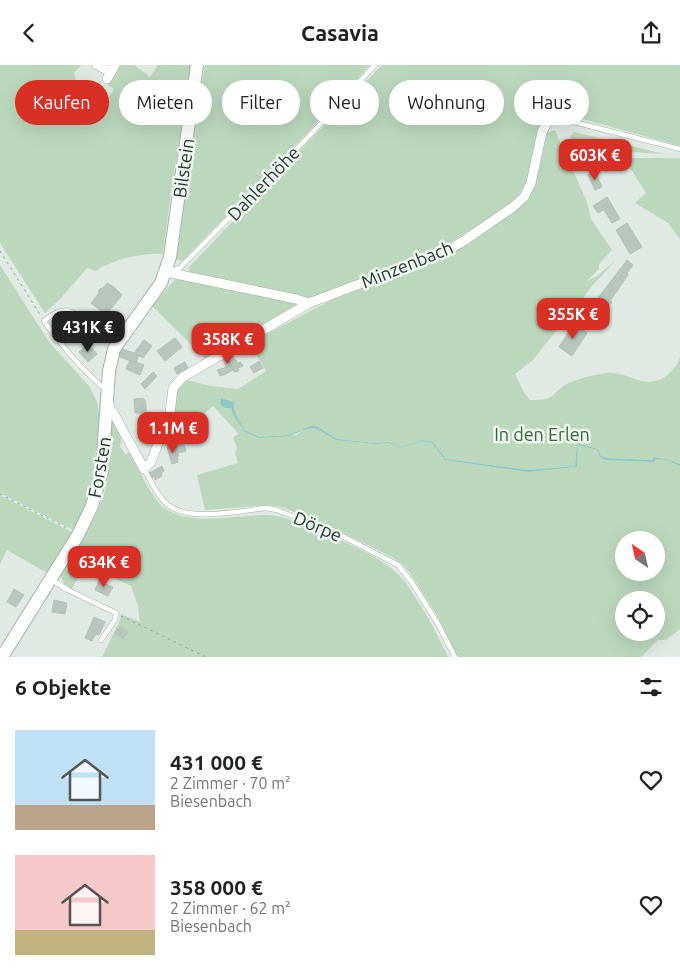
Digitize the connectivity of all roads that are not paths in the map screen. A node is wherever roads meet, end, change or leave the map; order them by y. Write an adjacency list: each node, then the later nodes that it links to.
1 (97, 65): 4 (street)
2 (197, 65): 8 (street, Bilstein)
3 (375, 65): 8 (lane, Dahlerhöhe)
4 (111, 72)
5 (546, 125): 9 (street, Minzenbach)
6 (581, 125): 7 (lane)
7 (680, 149)
8 (166, 272): 9 (street); 11 (street, Bilstein)
9 (309, 303): 12 (street, Minzenbach)
10 (90, 327): 11 (lane)
11 (108, 398): 12 (street); 13 (street, Forsten)
12 (144, 469): 16 (lane, Dörpe)
13 (51, 579): 14 (lane); 15 (street, Forsten)
14 (101, 640)
15 (2, 657)
16 (455, 657)

